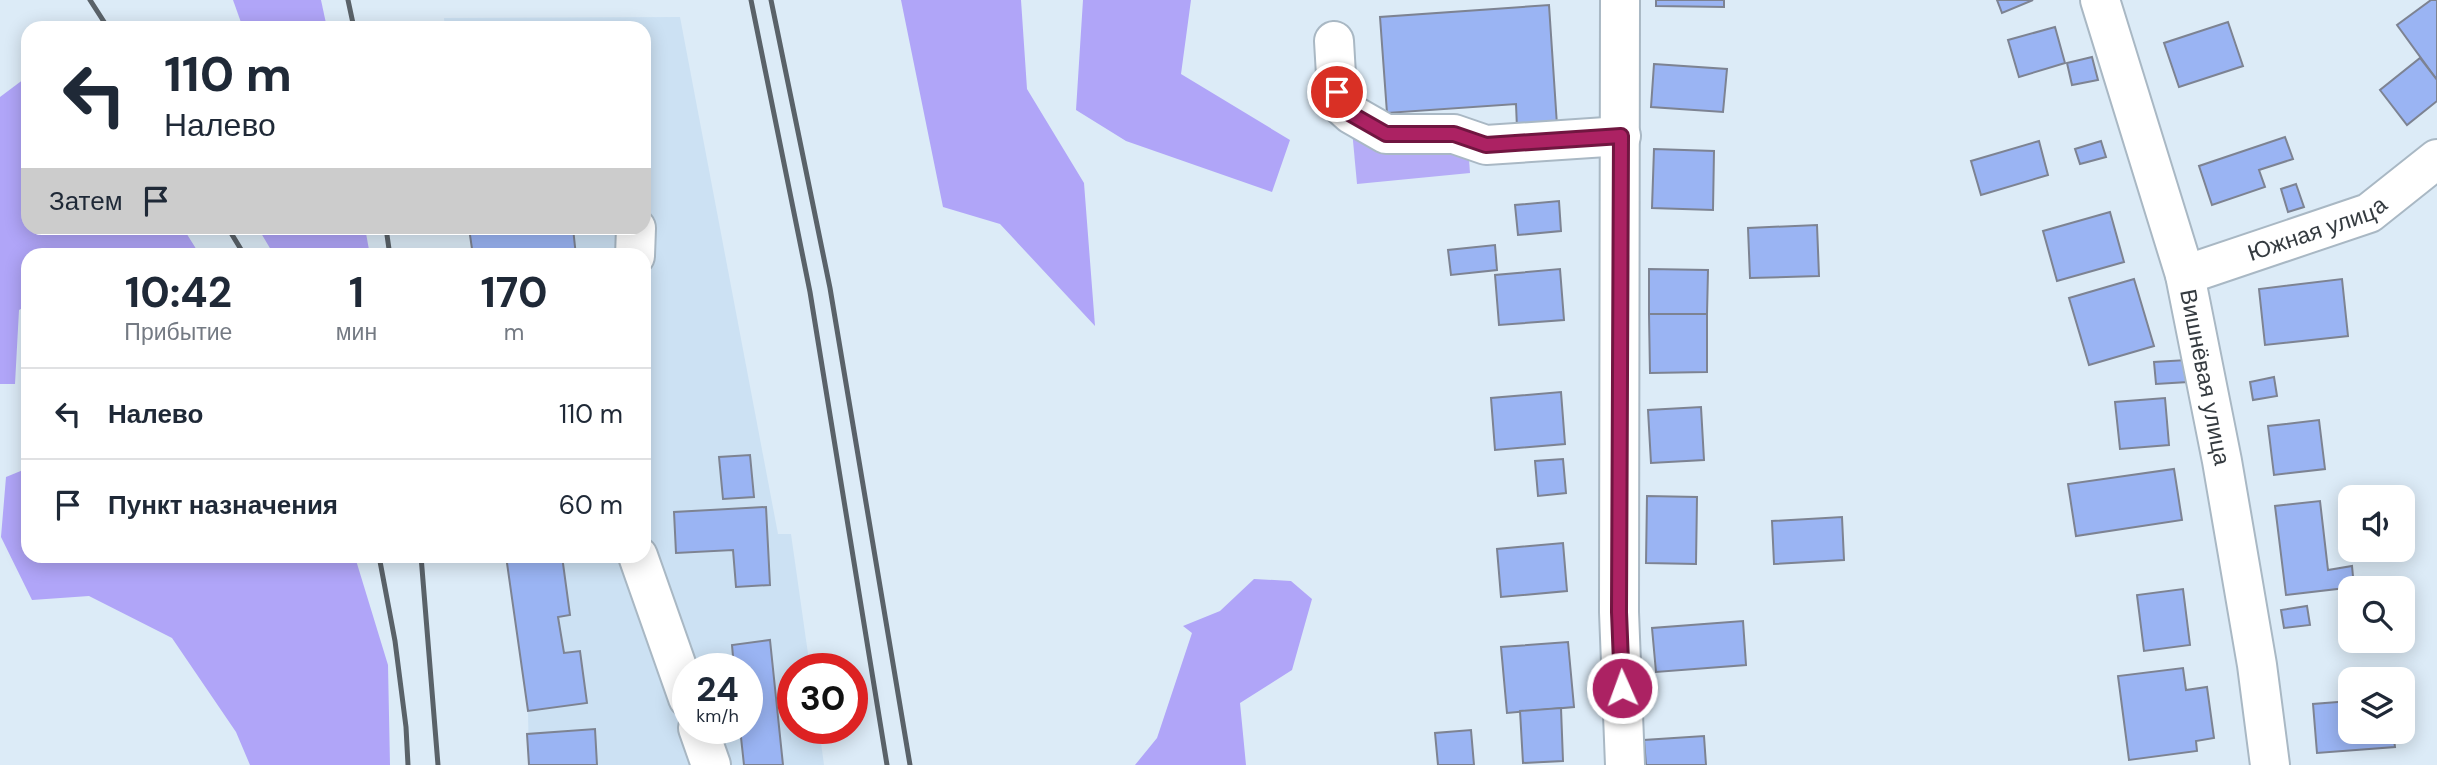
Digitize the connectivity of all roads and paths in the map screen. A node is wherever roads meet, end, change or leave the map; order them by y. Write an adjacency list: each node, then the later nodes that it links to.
1 (1620, 0): 4 (street)
2 (2100, 0): 6 (street, Вишнёвая улица)
3 (1334, 41): 4 (street)
4 (1621, 136): 11 (street)
5 (2437, 159): 6 (street, Южная улица)
6 (2185, 275): 12 (street, Вишнёвая улица)
7 (640, 563): 8 (street)
8 (672, 653)
9 (704, 744): 10 (street)
10 (711, 765)
11 (1625, 765)
12 (2270, 765)

